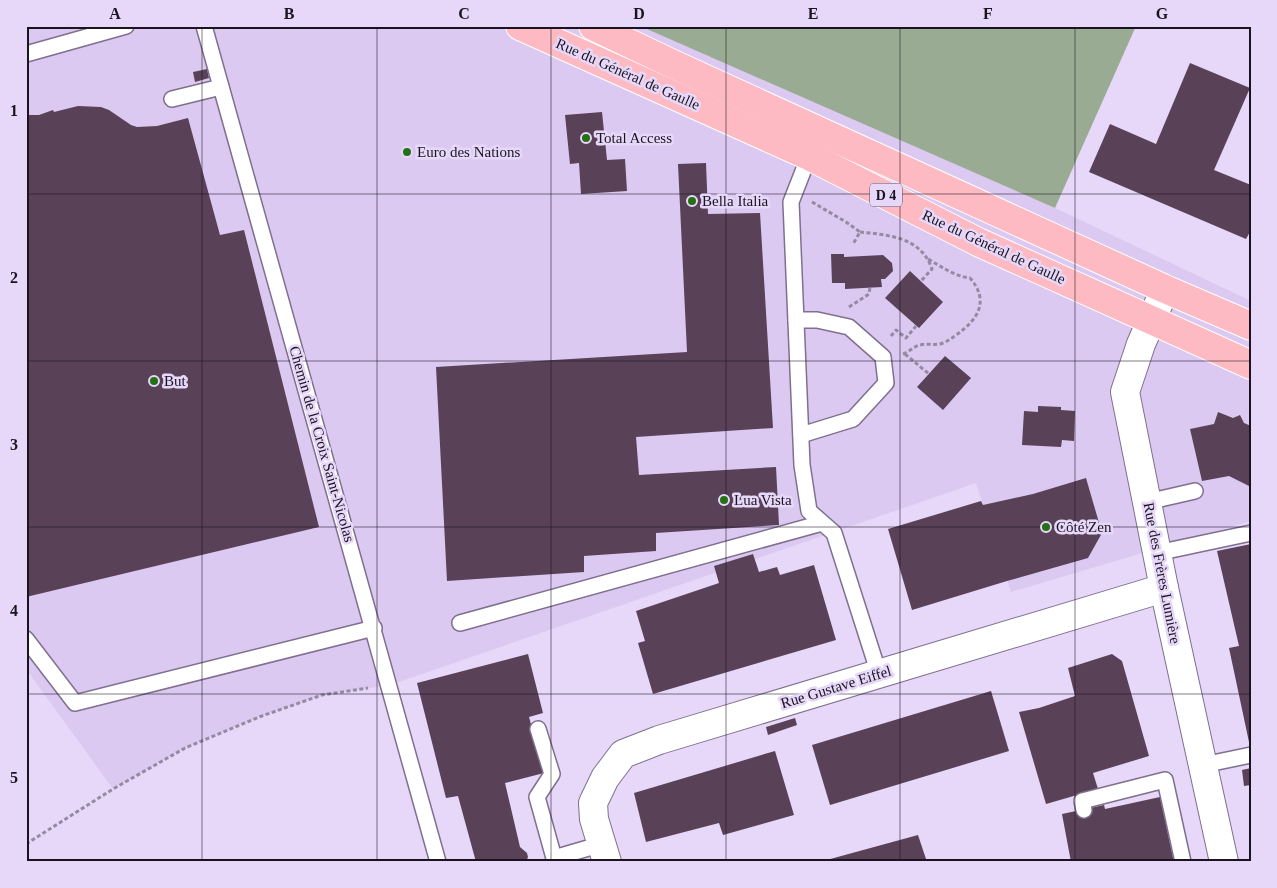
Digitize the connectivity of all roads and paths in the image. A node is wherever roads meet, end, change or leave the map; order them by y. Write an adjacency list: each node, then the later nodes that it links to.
1 (126, 26): 5 (lane)
2 (204, 26): 6 (lane, Chemin de la Croix Saint-Nicolas)
3 (520, 26): 8 (main road, Rue du Général de Gaulle / D 4)
4 (593, 26): 14 (main road, Rue du Général de Gaulle / D 4)
5 (26, 54)
6 (221, 87): 7 (lane); 31 (lane, Chemin de la Croix Saint-Nicolas)
7 (172, 99)
8 (809, 156): 9 (lane); 16 (main road, Rue du Général de Gaulle / D 4)
9 (794, 192): 10 (path); 15 (lane)
10 (860, 232): 11 (path); 12 (path)
11 (852, 244)
12 (928, 259): 13 (path); 20 (path)
13 (921, 281)
14 (1165, 289): 16 (street, Rue des Frères Lumière); 18 (main road, Rue du Général de Gaulle / D 4)
15 (796, 320): 19 (lane); 23 (lane)
16 (1151, 320): 21 (main road, Rue du Général de Gaulle / D 4); 25 (street, Rue des Frères Lumière)
17 (916, 326): 19 (path)
18 (1251, 326)
19 (880, 354): 20 (path); 23 (lane)
20 (905, 354): 22 (path)
21 (1251, 365)
22 (929, 374)
23 (801, 435): 26 (lane)
24 (1195, 491): 25 (lane)
25 (1147, 502): 28 (street, Rue des Frères Lumière)
26 (822, 523): 30 (lane); 33 (lane)
27 (1251, 533): 28 (lane)
28 (1157, 553): 29 (street, Rue des Frères Lumière)
29 (1164, 588): 33 (street, Rue Gustave Eiffel); 37 (street, Rue des Frères Lumière)
30 (460, 623)
31 (374, 628): 32 (lane); 34 (lane, Chemin de la Croix Saint-Nicolas)
32 (26, 639)
33 (880, 674): 40 (street, Rue Gustave Eiffel)
34 (390, 685): 39 (path); 42 (lane, Chemin de la Croix Saint-Nicolas)
35 (538, 729): 41 (lane)
36 (1251, 755): 37 (lane)
37 (1203, 765): 44 (street, Rue des Frères Lumière)
38 (1084, 810): 43 (lane)
39 (26, 844)
40 (604, 853): 41 (lane)
41 (555, 860)
42 (438, 862)
43 (1183, 862)
44 (1224, 862)

